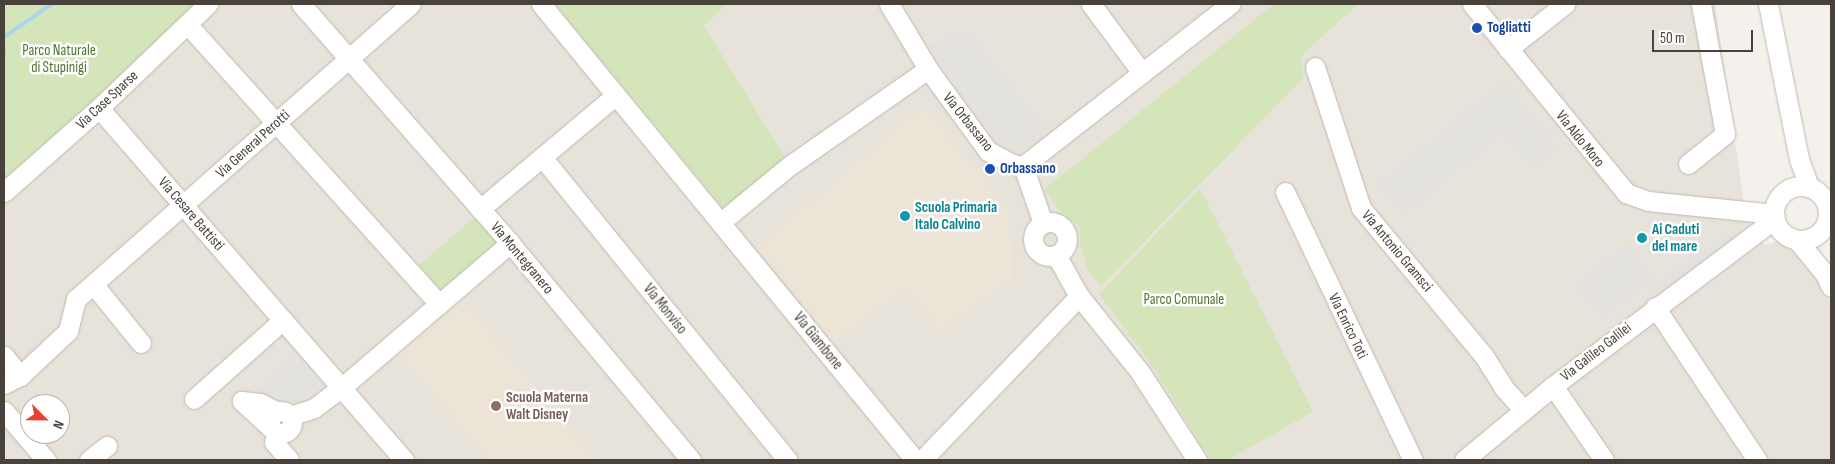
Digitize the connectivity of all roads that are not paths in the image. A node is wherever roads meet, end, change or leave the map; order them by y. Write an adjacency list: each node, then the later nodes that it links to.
1 (208, 4): 12 (street, Via Case Sparse)
2 (301, 4): 14 (street, Via Montegranero)
3 (411, 4): 14 (street, Via General Perotti)
4 (541, 4): 18 (street, Via Giambone)
5 (1091, 4): 17 (street)
6 (1230, 4): 17 (street)
7 (1472, 4): 13 (street, Via Aldo Moro)
8 (1566, 4): 13 (street)
9 (1701, 4): 23 (street)
10 (1768, 4): 22 (street)
11 (896, 6): 16 (street, Via Orbassano)
12 (187, 24): 19 (street, Via Case Sparse); 20 (street)
13 (1508, 49): 30 (street, Via Aldo Moro)
14 (349, 59): 20 (street, Via General Perotti); 31 (street, Via Montegranero)
15 (1315, 67): 52 (street, Via Antonio Gramsci)
16 (928, 69): 24 (street, Via Orbassano); 34 (street)
17 (1142, 73): 24 (street)
18 (616, 95): 21 (street); 34 (street, Via Giambone)
19 (99, 108): 26 (street, Via Case Sparse); 29 (street, Via Cesare Battisti)
20 (276, 122): 29 (street, Via General Perotti); 43 (street)
21 (542, 157): 31 (street); 60 (street, Via Monviso)
22 (1798, 159): 25 (street); 28 (street)
23 (1688, 164)
24 (1023, 166): 42 (street)
25 (1819, 189): 28 (street); 33 (street)
26 (4, 192)
27 (1285, 192): 64 (street, Via Enrico Toti)
28 (1785, 192): 30 (street, Via Aldo Moro); 35 (street)
29 (184, 205): 41 (street, Via General Perotti); 45 (street, Via Cesare Battisti)
30 (1727, 207): 32 (street, Via Aldo Moro)
31 (480, 209): 38 (street, Via Montegranero)
32 (1749, 211): 35 (street, Via Aldo Moro); 37 (street)
33 (1830, 211): 36 (street)
34 (721, 222): 61 (street, Via Giambone)
35 (1783, 227): 36 (street); 37 (street, Via Galileo Galilei); 39 (street, Via Galileo Galilei); 40 (street)
36 (1822, 231): 40 (street)
37 (1751, 235): 39 (street, Via Galileo Galilei)
38 (510, 243): 43 (street); 59 (street, Via Montegranero)
39 (1734, 252): 44 (street, Via Galileo Galilei)
40 (1828, 281)
41 (93, 284): 46 (street); 48 (street, Via General Perotti)
42 (1078, 296): 62 (street); 63 (street)
43 (439, 304): 50 (street)
44 (1655, 307): 49 (street, Via Galileo Galilei); 67 (street)
45 (283, 320): 50 (street, Via Cesare Battisti); 51 (street)
46 (141, 343)
47 (4, 356): 48 (street)
48 (10, 381)
49 (1553, 386): 52 (street, Via Galileo Galilei); 66 (street)
50 (340, 388): 57 (street); 58 (street, Via Cesare Battisti)
51 (194, 398)
52 (1524, 410): 65 (street, Via Galileo Galilei)
53 (4, 411): 55 (street)
54 (107, 446): 56 (street)
55 (46, 460)
56 (89, 460)
57 (289, 460)
58 (404, 460)
59 (691, 460)
60 (787, 460)
61 (915, 460)
62 (922, 460)
63 (1197, 460)
64 (1413, 460)
65 (1464, 460)
66 (1604, 460)
67 (1757, 460)

